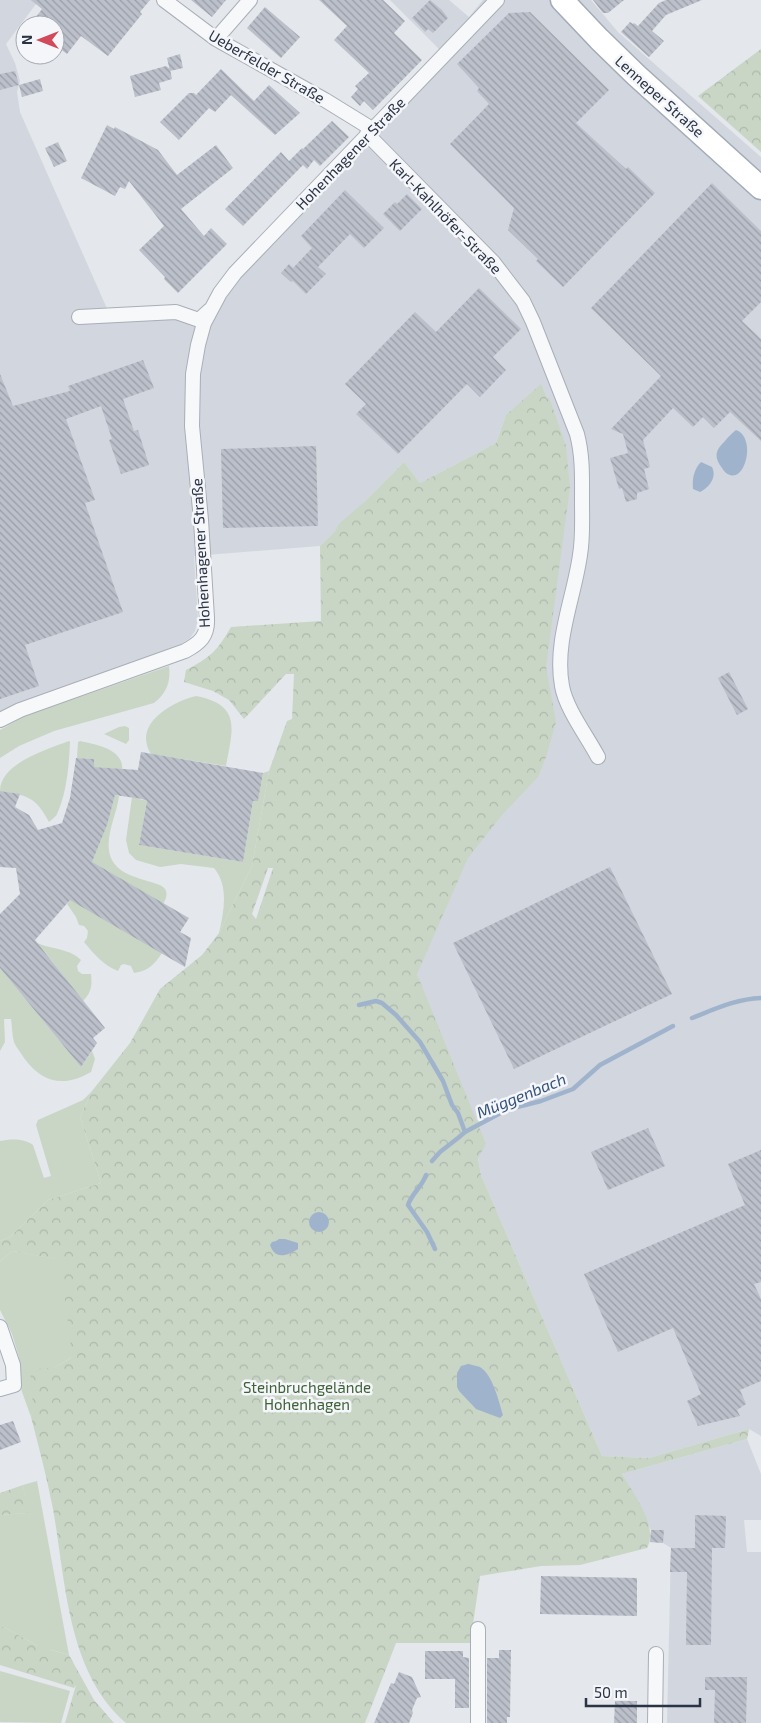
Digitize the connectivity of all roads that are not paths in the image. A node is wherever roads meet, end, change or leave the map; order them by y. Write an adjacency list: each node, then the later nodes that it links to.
1 (164, 0): 5 (street, Ueberfelder Straße)
2 (250, 0): 5 (street)
3 (497, 0): 6 (street, Hohenhagener Straße)
4 (562, 0): 7 (main road, Lenneper Straße)
5 (216, 39): 6 (street, Ueberfelder Straße)
6 (370, 132): 8 (street, Hohenhagener Straße); 11 (street, Karl-Kahlhöfer-Straße)
7 (761, 188)
8 (210, 310): 9 (street); 10 (street, Hohenhagener Straße)
9 (79, 318)
10 (0, 720)
11 (598, 757)
12 (0, 1327): 13 (street)
13 (0, 1390)
14 (478, 1629): 16 (street)
15 (656, 1654): 17 (street)
16 (478, 1723)
17 (655, 1723)

